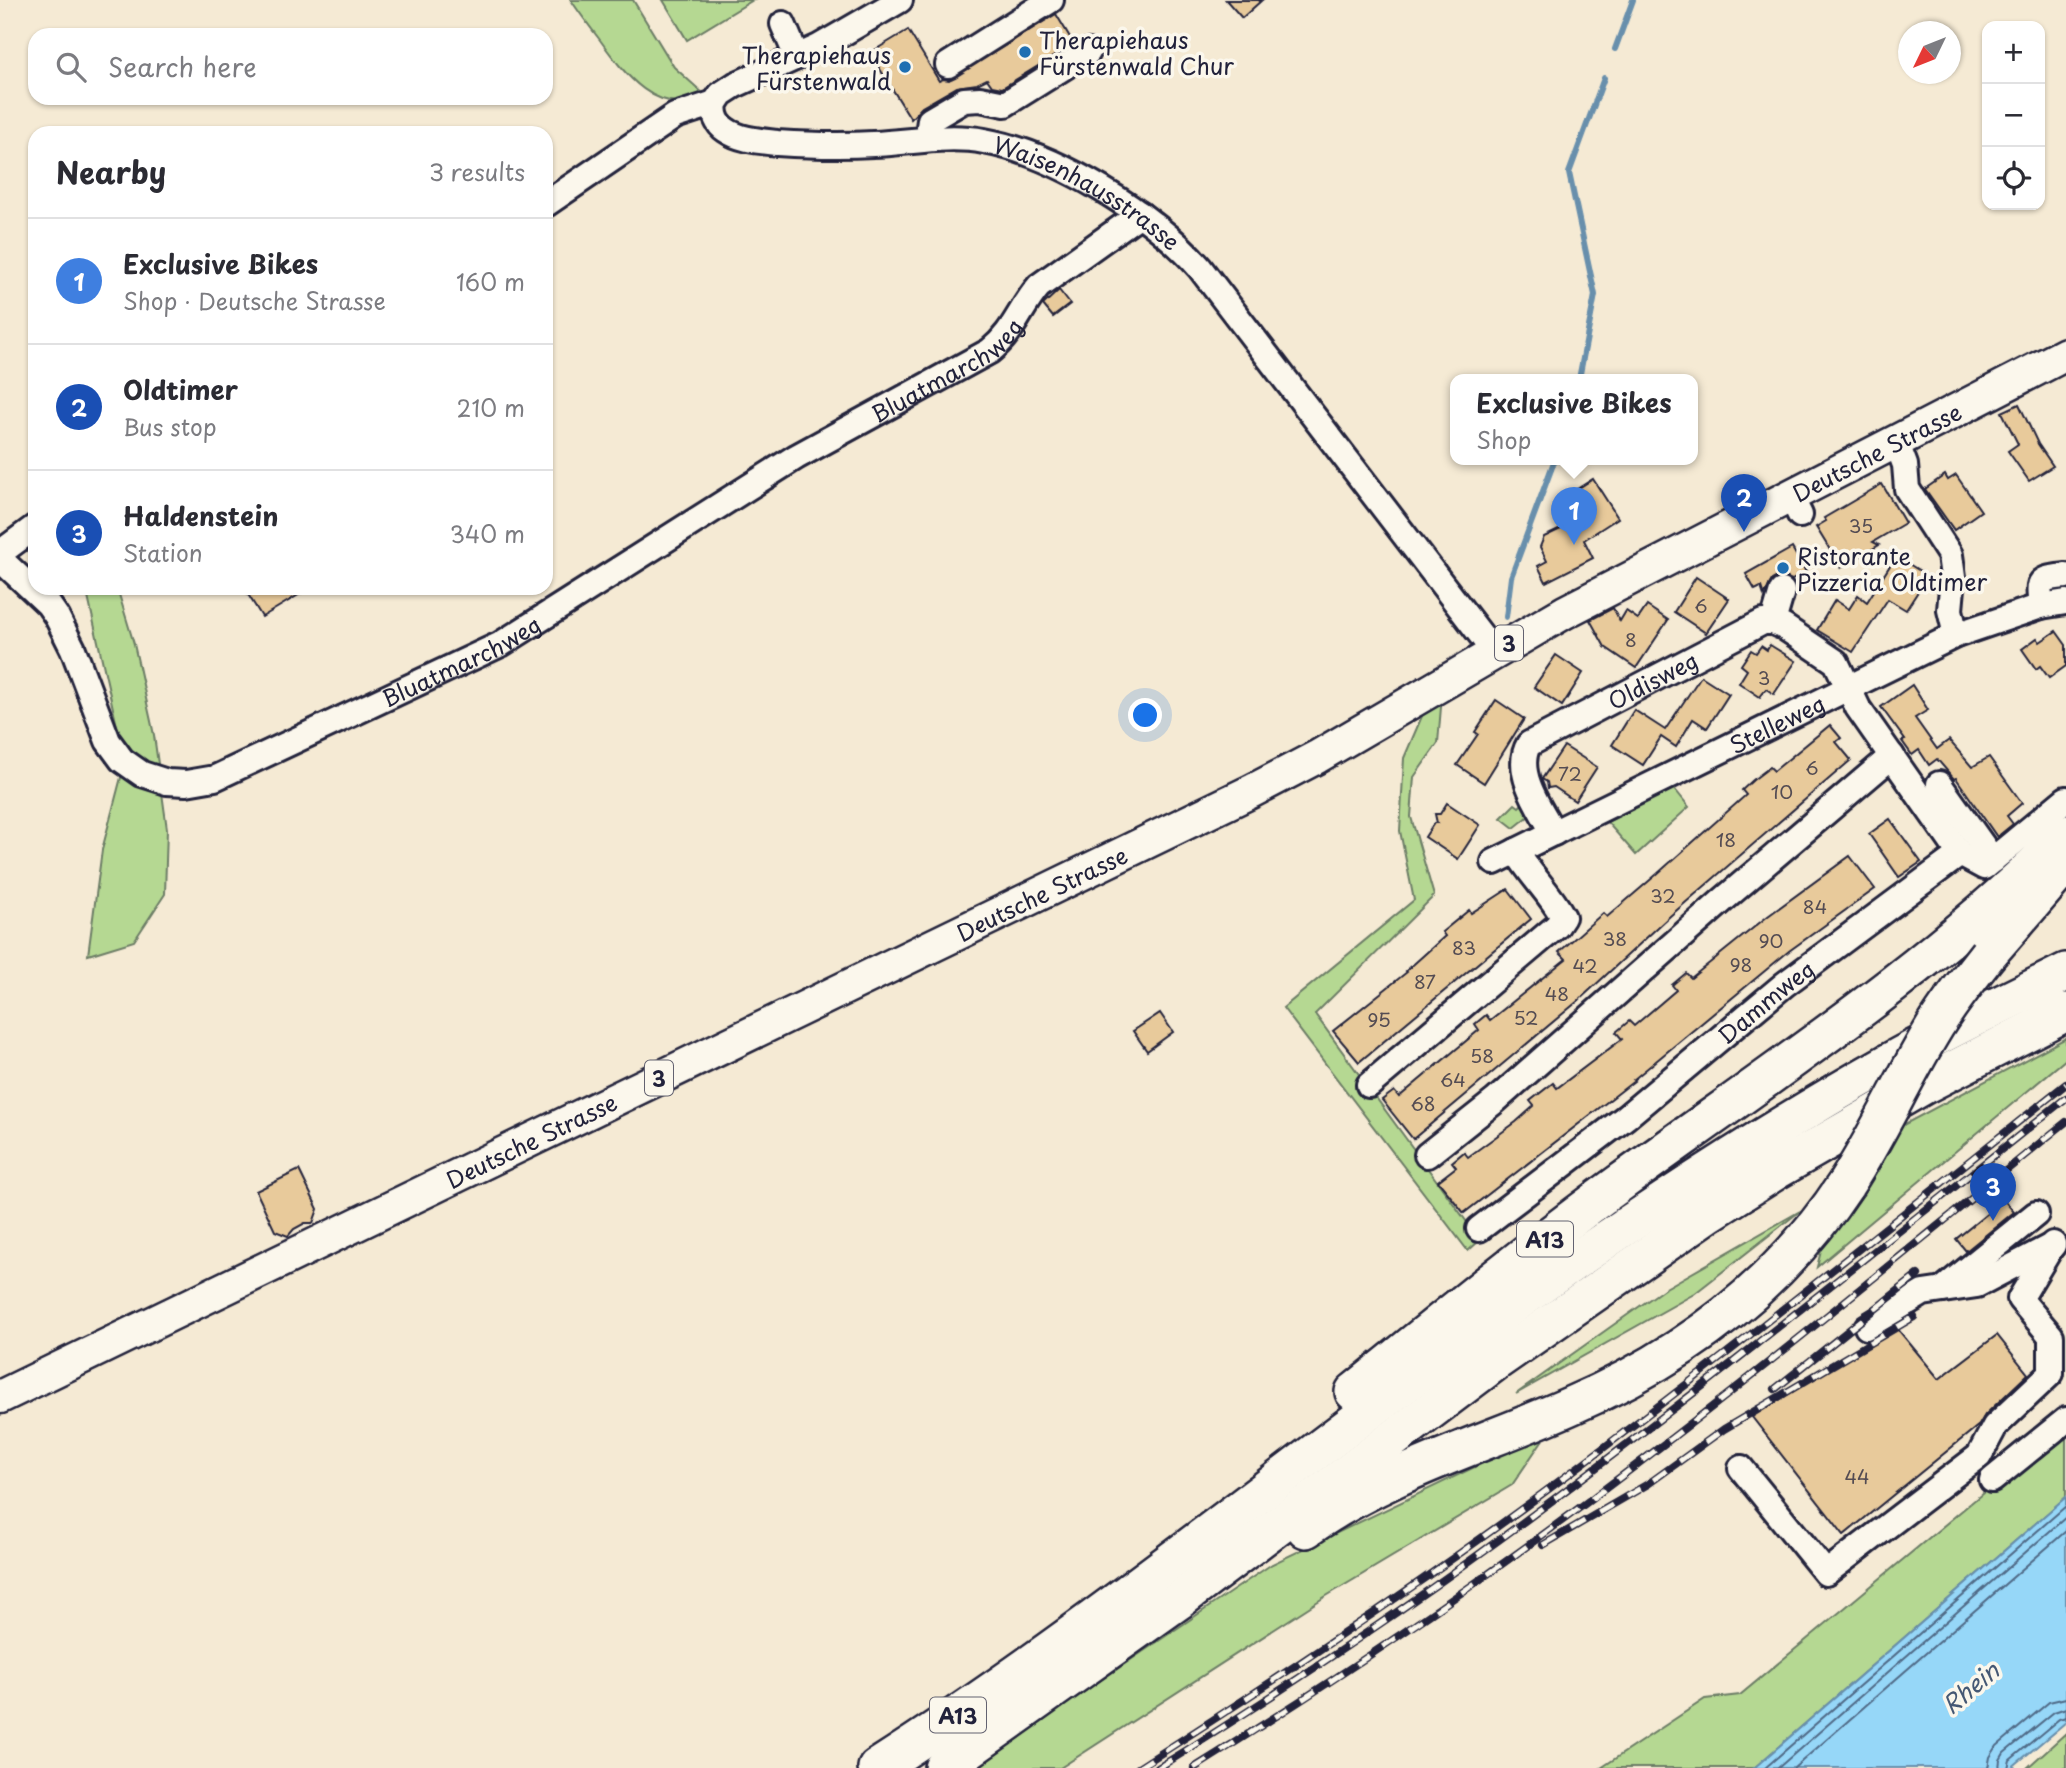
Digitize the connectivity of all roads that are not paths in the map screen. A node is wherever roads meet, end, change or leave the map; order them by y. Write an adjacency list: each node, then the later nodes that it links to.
1 (900, 0): 3 (street)
2 (1051, 0): 7 (street)
3 (866, 9): 6 (street)
4 (783, 24): 6 (street)
5 (1088, 52): 9 (street)
6 (797, 57): 8 (street)
7 (948, 65)
8 (715, 103): 9 (street, Waisenhausstrasse); 10 (street)
9 (933, 139): 11 (street, Waisenhausstrasse)
10 (553, 199)
11 (1140, 214): 20 (street, Bluatmarchweg); 25 (street, Waisenhausstrasse)
12 (2066, 354): 13 (main road, Deutsche Strasse / 3)
13 (1896, 441): 24 (street); 25 (main road, Deutsche Strasse / 3)
14 (28, 532): 15 (street)
15 (0, 553)
16 (0, 559): 18 (street, Bluatmarchweg)
17 (2066, 576): 22 (street)
18 (28, 585)
19 (1783, 592): 23 (street)
20 (39, 595)
21 (2066, 602): 22 (street, Stelleweg)
22 (2041, 606): 24 (street, Stelleweg)
23 (1773, 622): 26 (street); 30 (street, Oldisweg)
24 (1956, 635): 26 (street, Stelleweg)
25 (1494, 652): 44 (main road, Deutsche Strasse / 3)
26 (1849, 687): 27 (street); 30 (street, Stelleweg)
27 (1892, 756): 32 (street); 38 (street)
28 (1939, 785): 33 (street)
29 (2066, 799): 33 (street)
30 (1554, 833): 37 (street, Stelleweg)
31 (2066, 834): 49 (highway, A13)
32 (1960, 854): 33 (street); 40 (street, Dammweg)
33 (1993, 860)
34 (2066, 863): 48 (highway, A13, bridge)
35 (2066, 972): 49 (highway, A13)
36 (2066, 1012): 48 (highway, A13)
37 (1369, 1084)
38 (1427, 1155)
39 (2036, 1214): 42 (street)
40 (1479, 1229)
41 (2060, 1241): 42 (street); 46 (street)
42 (1942, 1290): 43 (street)
43 (1867, 1327)
44 (0, 1397)
45 (2066, 1420): 47 (street)
46 (1741, 1468)
47 (1992, 1480)
48 (1107, 1653): 51 (highway, A13)
49 (1037, 1659): 50 (highway, A13)
50 (877, 1768)
51 (943, 1768)

